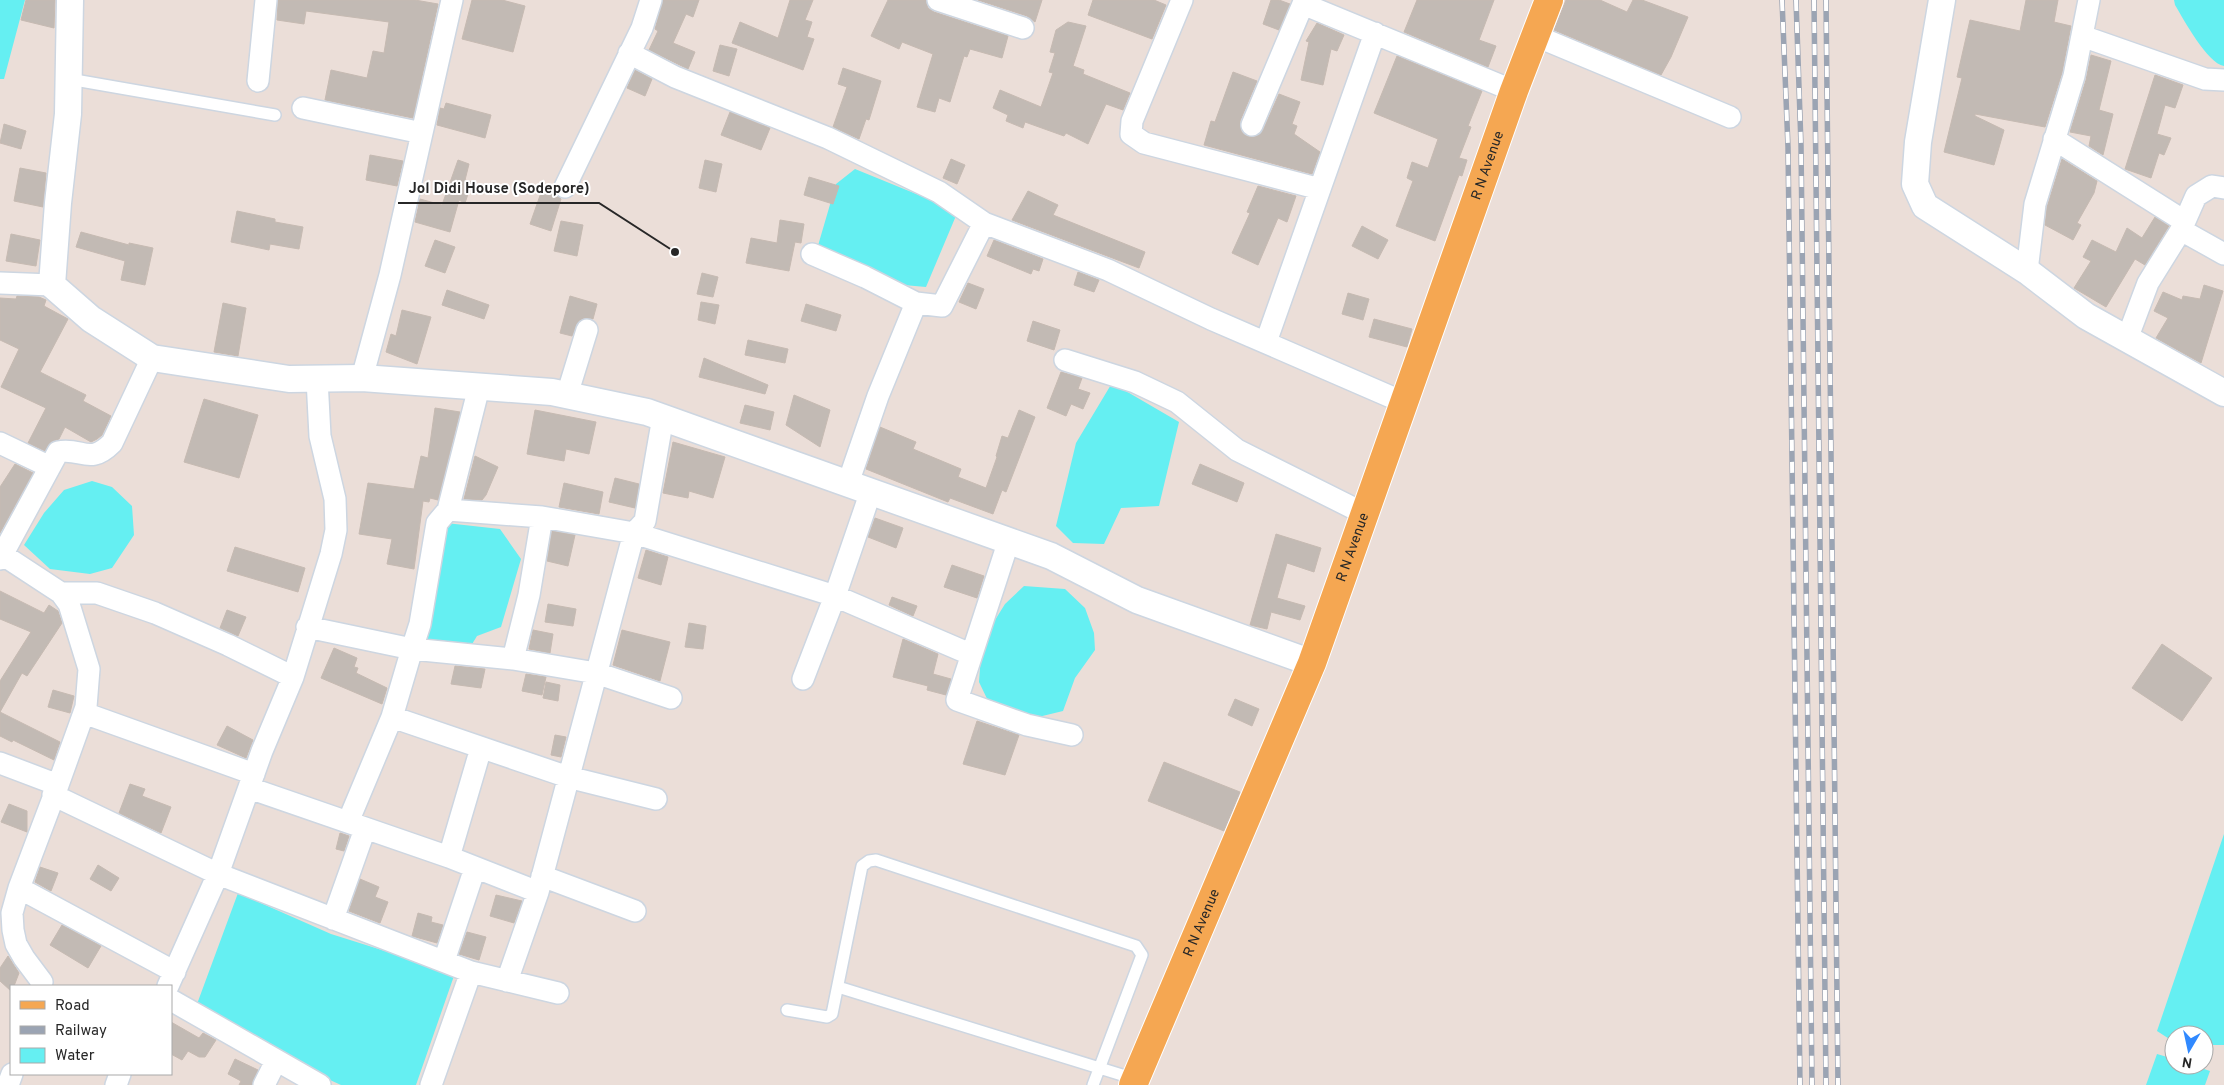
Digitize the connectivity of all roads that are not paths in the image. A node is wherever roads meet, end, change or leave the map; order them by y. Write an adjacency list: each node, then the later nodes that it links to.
1 (70, 0): 16 (street)
2 (266, 0): 18 (street)
3 (452, 0): 24 (street)
4 (651, 0): 15 (street)
5 (938, 0): 11 (street)
6 (1182, 0): 28 (street)
7 (1549, 0): 13 (main road, R N Avenue)
8 (2088, 0): 14 (street)
9 (1297, 2): 12 (street); 23 (street)
10 (1934, 5): 33 (street)
11 (1023, 28)
12 (1375, 32): 19 (street); 28 (street)
13 (1536, 36): 19 (main road, R N Avenue); 22 (street)
14 (2082, 36): 17 (street); 25 (street)
15 (629, 53): 26 (street); 29 (street)
16 (69, 79): 21 (lane); 35 (street)
17 (2224, 80)
18 (258, 81)
19 (1514, 91): 47 (main road, R N Avenue)
20 (303, 108): 24 (street)
21 (275, 115)
22 (1730, 117)
23 (1252, 125)
24 (422, 133): 42 (street)
25 (2054, 139): 30 (street); 33 (street)
26 (565, 187)
27 (2224, 188): 30 (street)
28 (1320, 189): 39 (street)
29 (984, 223): 36 (street); 39 (street)
30 (2183, 225): 32 (street); 38 (street)
31 (812, 254): 36 (street)
32 (2224, 254)
33 (2027, 271): 38 (street)
34 (0, 283): 35 (street)
35 (52, 284): 40 (street)
36 (916, 303): 51 (street)
37 (587, 330): 46 (street)
38 (2126, 339): 45 (street)
39 (1266, 342): 47 (street)
40 (152, 358): 43 (street); 50 (street)
41 (1065, 360): 53 (street)
42 (362, 378): 43 (street); 44 (street)
43 (316, 380): 60 (street)
44 (479, 387): 46 (street); 52 (street)
45 (2224, 393)
46 (568, 396): 48 (street)
47 (1405, 403): 53 (main road, R N Avenue)
48 (663, 417): 51 (street); 55 (street)
49 (0, 443): 50 (street)
50 (50, 467): 57 (street)
51 (860, 487): 56 (street); 59 (street)
52 (448, 510): 54 (street); 61 (street)
53 (1366, 514): 64 (main road, R N Avenue)
54 (542, 517): 55 (street); 63 (street)
55 (634, 534): 59 (street); 65 (street)
56 (1009, 540): 62 (street); 64 (street)
57 (2, 557): 58 (street)
58 (61, 593): 66 (street); 69 (street)
59 (835, 596): 62 (street); 67 (street)
60 (308, 627): 61 (street); 66 (street)
61 (412, 649): 63 (street); 70 (street)
62 (970, 654): 71 (street)
63 (513, 659): 65 (street)
64 (1312, 663): 97 (main road, R N Avenue)
65 (596, 673): 68 (street); 74 (street)
66 (292, 678): 75 (street)
67 (803, 679)
68 (671, 698)
69 (84, 713): 75 (street); 76 (street)
70 (392, 717): 72 (street); 78 (street)
71 (1072, 735)
72 (482, 748): 74 (street); 79 (street)
73 (0, 763): 76 (street)
74 (568, 777): 77 (street); 82 (street)
75 (251, 781): 78 (street); 81 (street)
76 (55, 790): 81 (street); 83 (street)
77 (656, 800)
78 (357, 825): 79 (street); 85 (street)
79 (449, 857): 80 (street)
80 (475, 868): 82 (street); 86 (street)
81 (218, 874): 85 (street); 88 (street)
82 (540, 884): 84 (street); 89 (street)
83 (19, 888): 88 (street); 90 (street)
84 (634, 911)
85 (333, 919): 86 (street)
86 (444, 961): 87 (street)
87 (471, 972): 89 (street); 100 (street)
88 (172, 979)
89 (507, 981): 92 (street)
90 (43, 985)
91 (838, 987): 94 (lane); 96 (lane); 96 (lane)
92 (558, 993)
93 (172, 1001): 95 (street)
94 (787, 1010)
95 (276, 1061): 98 (street); 99 (street)
96 (1100, 1068): 97 (lane); 101 (lane)
97 (1134, 1082)
98 (264, 1085)
99 (320, 1085)
100 (431, 1085)
101 (1093, 1085)

